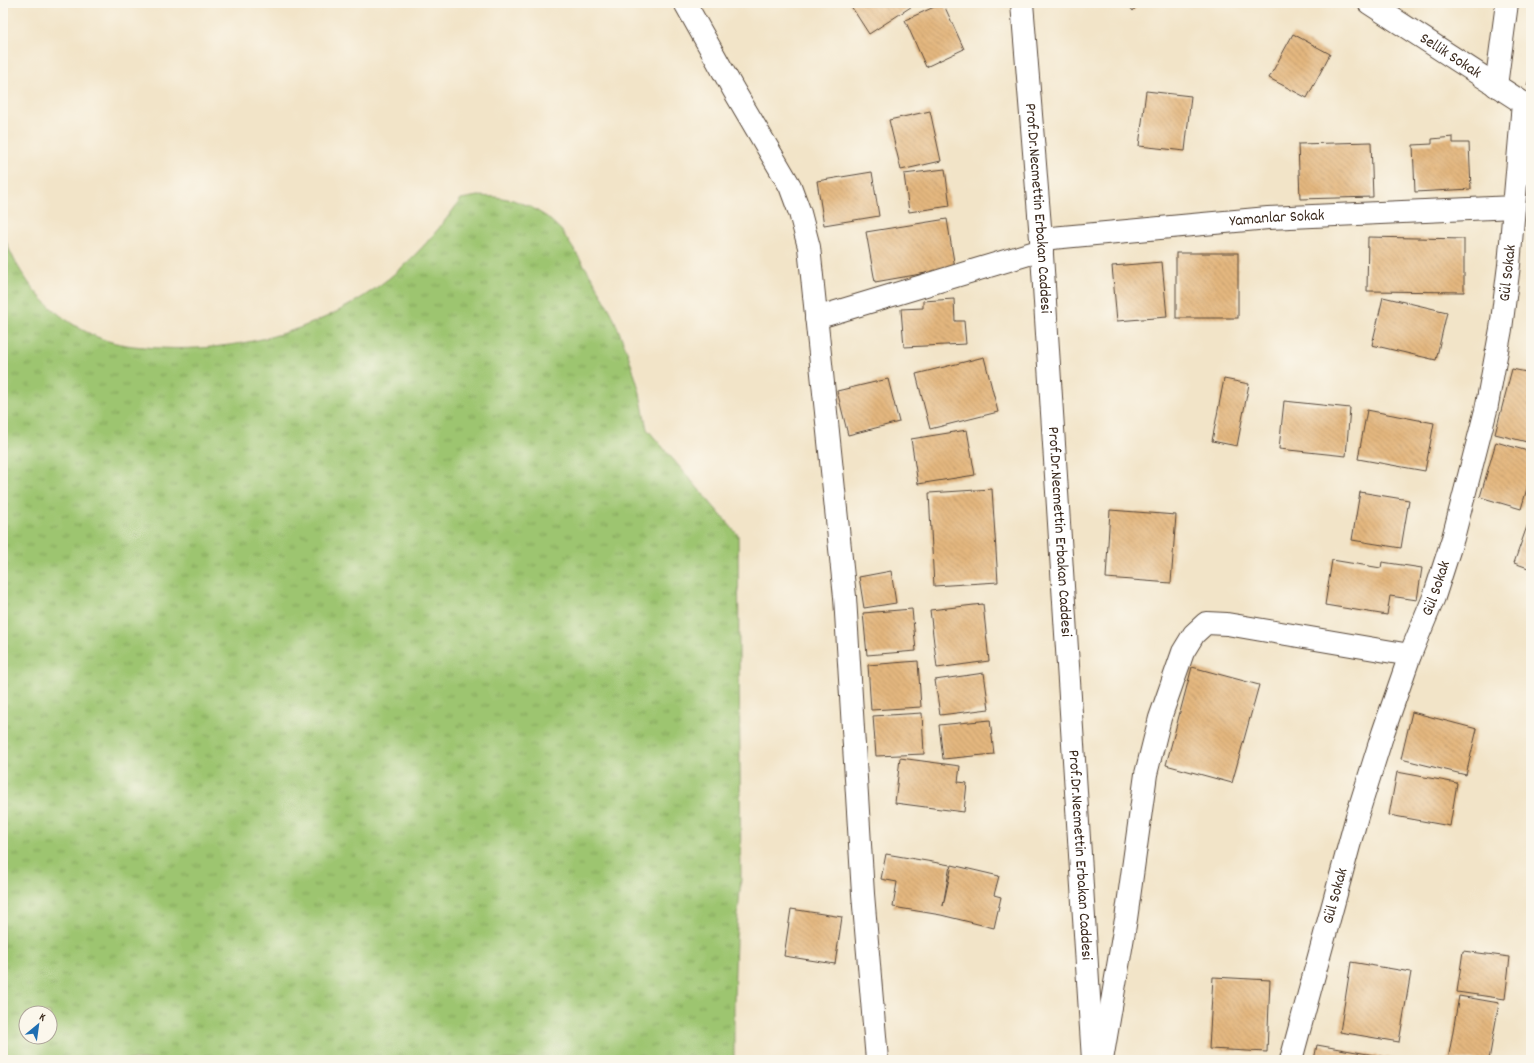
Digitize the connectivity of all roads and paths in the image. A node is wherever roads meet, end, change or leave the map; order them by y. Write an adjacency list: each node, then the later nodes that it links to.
1 (685, 3): 9 (street)
2 (1022, 3): 8 (street, Prof.Dr.Necmettin Erbakan Caddesi)
3 (1369, 3): 5 (street, Sellik Sokak)
4 (1507, 3): 5 (street)
5 (1496, 86): 6 (street, Sellik Sokak)
6 (1527, 106): 7 (street, Gül Sokak)
7 (1514, 207): 8 (street, Yamanlar Sokak); 10 (street, Gül Sokak)
8 (1042, 245): 9 (street, Yamanlar Sokak); 12 (street, Prof.Dr.Necmettin Erbakan Caddesi)
9 (816, 318): 11 (street)
10 (1410, 655): 13 (street); 14 (street, Gül Sokak)
11 (877, 1060)
12 (1093, 1060)
13 (1102, 1060)
14 (1291, 1060)

